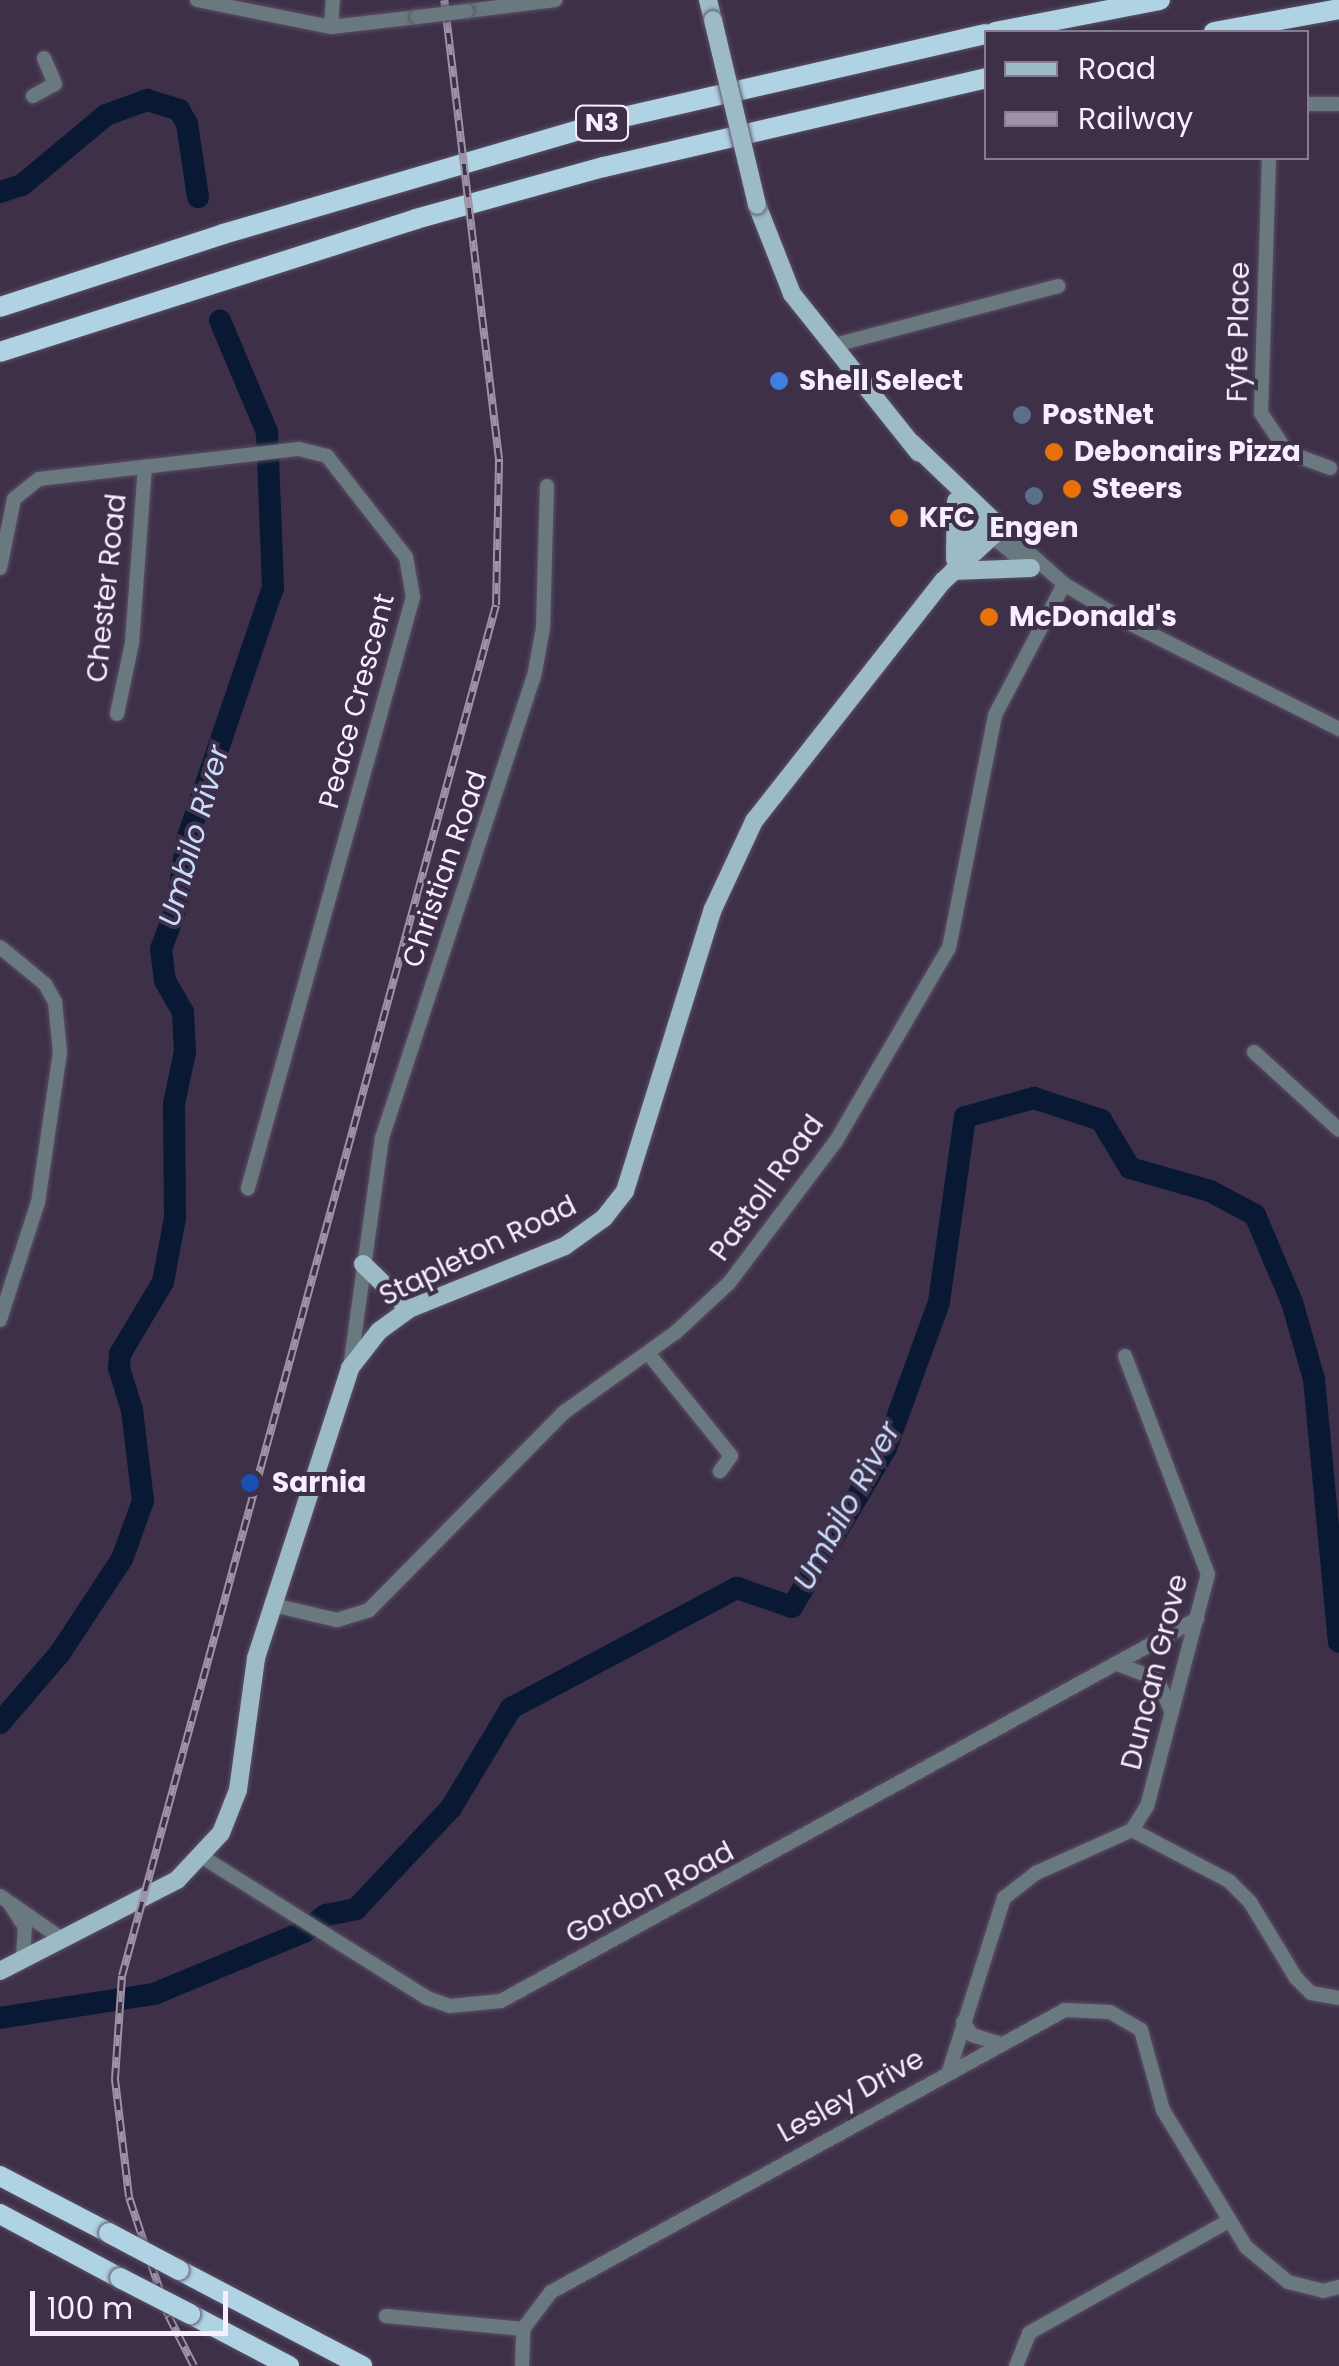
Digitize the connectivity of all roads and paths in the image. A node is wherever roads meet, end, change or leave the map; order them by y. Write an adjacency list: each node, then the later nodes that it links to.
1 (197, 0): 7 (street)
2 (333, 0): 7 (street)
3 (555, 0): 7 (street, bridge)
4 (1160, 0): 8 (highway)
5 (709, 5): 19 (main road, bridge)
6 (1339, 8): 9 (highway)
7 (331, 27)
8 (1005, 30)
9 (1224, 30)
10 (984, 34): 18 (highway, N3)
11 (44, 58): 13 (street)
12 (984, 78): 20 (highway, N3)
13 (33, 96)
14 (1309, 104): 15 (street)
15 (1339, 104)
16 (1269, 160): 23 (street, Fyfe Place)
17 (1058, 286): 19 (street)
18 (0, 306)
19 (834, 345): 21 (main road)
20 (0, 352)
21 (912, 443): 25 (main road); 26 (main road)
22 (145, 466): 27 (street, Peace Crescent); 31 (street, Chester Road); 36 (street, Peace Crescent)
23 (1330, 468)
24 (548, 486): 37 (street, Christian Road)
25 (956, 501): 26 (main road); 29 (main road)
26 (990, 526): 28 (street); 29 (main road, Stapleton Road); 30 (street)
27 (0, 568)
28 (1031, 568): 29 (main road); 30 (street)
29 (949, 572): 38 (main road, Stapleton Road)
30 (1060, 581): 32 (street); 40 (street, Pastoll Road)
31 (116, 714)
32 (1339, 729)
33 (0, 947): 39 (street)
34 (1254, 1052): 35 (street)
35 (1339, 1130)
36 (248, 1188)
37 (363, 1264): 38 (main road); 42 (street, Christian Road)
38 (409, 1308): 42 (main road, Stapleton Road)
39 (0, 1320)
40 (648, 1352): 43 (street); 44 (street, Pastoll Road)
41 (1125, 1356): 45 (street, Duncan Grove)
42 (350, 1368): 44 (main road, Stapleton Road)
43 (720, 1470)
44 (273, 1605): 49 (main road, Stapleton Road)
45 (1197, 1619): 46 (street, Gordon Road); 47 (street, Duncan Grove)
46 (1120, 1665): 47 (street); 49 (street, Gordon Road)
47 (1172, 1717): 48 (street, Duncan Grove)
48 (1132, 1830): 54 (street); 55 (street, Lesley Drive)
49 (204, 1858): 51 (main road, Stapleton Road)
50 (3, 1898): 51 (street); 52 (street)
51 (62, 1939): 52 (main road, Stapleton Road)
52 (24, 1959): 53 (main road, Stapleton Road)
53 (0, 1971)
54 (1339, 1998)
55 (963, 2022): 56 (street); 57 (street, Lesley Drive)
56 (998, 2043): 57 (street); 60 (street)
57 (949, 2071): 63 (street, Lesley Drive)
58 (0, 2176): 65 (highway, bridge)
59 (0, 2214): 64 (highway, bridge)
60 (1228, 2222): 61 (street); 67 (street)
61 (1339, 2287)
62 (386, 2316): 63 (street)
63 (523, 2329): 66 (street)
64 (288, 2366)
65 (362, 2366)
66 (522, 2366)
67 (1016, 2366)

